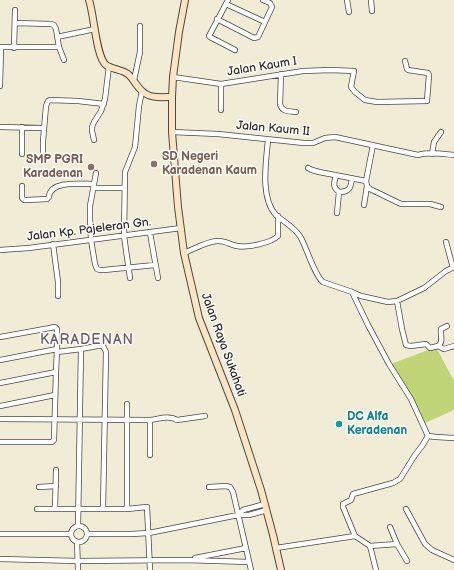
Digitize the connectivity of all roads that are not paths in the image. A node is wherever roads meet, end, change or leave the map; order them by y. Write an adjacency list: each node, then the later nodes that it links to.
1 (89, 0): 14 (main road)
2 (185, 0): 24 (main road, Jalan Raya Sukahati)
3 (263, 0): 11 (street)
4 (347, 0): 9 (street)
5 (371, 0): 8 (street)
6 (227, 2): 10 (street); 11 (street)
7 (15, 10): 12 (street)
8 (372, 11)
9 (350, 12)
10 (217, 20): 11 (street); 19 (street)
11 (265, 22)
12 (15, 23): 15 (street); 18 (street)
13 (140, 26): 25 (street)
14 (95, 29): 15 (street); 22 (main road)
15 (57, 37): 16 (street)
16 (59, 47): 18 (street); 20 (street)
17 (0, 48): 18 (street); 27 (street)
18 (14, 48)
19 (235, 50)
20 (64, 60)
21 (405, 61): 23 (street, Jalan Kaum I)
22 (109, 66): 25 (main road); 30 (street)
23 (281, 74): 26 (street, Jalan Kaum I); 32 (street)
24 (173, 77): 26 (street, Jalan Kaum I); 29 (main road, Jalan Raya Sukahati)
25 (134, 80): 28 (main road)
26 (221, 84): 31 (street)
27 (0, 86)
28 (142, 91): 29 (main road); 52 (street)
29 (172, 97): 36 (main road, Jalan Raya Sukahati)
30 (104, 104): 35 (street); 38 (street)
31 (221, 110)
32 (296, 112)
33 (0, 127): 34 (street)
34 (22, 127): 35 (street); 41 (street)
35 (44, 128): 42 (street)
36 (172, 132): 39 (street, Jalan Kaum II); 58 (main road, Jalan Raya Sukahati)
37 (441, 132): 43 (street)
38 (94, 140)
39 (268, 140): 40 (street, Jalan Kaum II); 57 (street)
40 (373, 145): 43 (street, Jalan Kaum II); 49 (street)
41 (22, 154)
42 (42, 154)
43 (432, 154): 44 (street, Jalan Kaum II)
44 (454, 155)
45 (308, 168): 47 (street)
46 (96, 173): 51 (street)
47 (336, 175): 48 (street); 53 (street)
48 (352, 178): 49 (street); 53 (street)
49 (367, 184): 54 (street); 55 (street)
50 (22, 186): 51 (street)
51 (94, 186): 52 (street); 61 (street)
52 (124, 188): 60 (street)
53 (339, 192): 56 (street)
54 (364, 205)
55 (441, 206)
56 (337, 213)
57 (278, 216): 65 (street); 71 (street)
58 (181, 228): 59 (street, Jalan Kp. Pajeleran Gn.); 65 (main road, Jalan Raya Sukahati)
59 (150, 233): 60 (street, Jalan Kp. Pajeleran Gn.); 66 (street)
60 (124, 236): 61 (street, Jalan Kp. Pajeleran Gn.); 67 (street)
61 (91, 240): 63 (street, Jalan Kp. Pajeleran Gn.); 67 (street)
62 (446, 242): 68 (street)
63 (53, 244): 64 (street, Jalan Kp. Pajeleran Gn.); 72 (street)
64 (0, 250)
65 (184, 253): 101 (main road, Jalan Raya Sukahati)
66 (155, 265): 67 (street); 70 (street)
67 (128, 267): 69 (street)
68 (454, 268): 73 (street)
69 (130, 278)
70 (158, 278)
71 (352, 292): 73 (street); 93 (street)
72 (58, 296)
73 (397, 301): 76 (street)
74 (447, 326): 76 (street)
75 (0, 337): 79 (street)
76 (438, 346): 77 (street)
77 (454, 346)
78 (81, 349): 79 (street); 89 (street); 90 (street)
79 (57, 350): 80 (street); 81 (street)
80 (0, 360)
81 (56, 372): 82 (street); 83 (street)
82 (0, 383)
83 (55, 395): 85 (street); 88 (street)
84 (127, 404): 92 (street)
85 (0, 406)
86 (205, 416): 91 (street)
87 (0, 419): 88 (street)
88 (55, 419): 89 (street); 95 (street)
89 (80, 420): 90 (street); 104 (street)
90 (105, 420): 92 (street); 105 (street)
91 (150, 420): 92 (street); 96 (street)
92 (127, 421): 106 (street)
93 (428, 436): 94 (street); 115 (street)
94 (454, 438)
95 (0, 442)
96 (150, 455)
97 (56, 470): 98 (street)
98 (56, 486): 99 (street); 103 (street)
99 (39, 487)
100 (209, 487): 108 (street)
101 (266, 507): 108 (street); 120 (main road, Jalan Raya Sukahati)
102 (37, 509): 103 (street)
103 (55, 509): 104 (street)
104 (79, 509): 105 (street); 109 (street)
105 (103, 509): 106 (street)
106 (127, 509): 111 (street)
107 (406, 509): 124 (street)
108 (238, 515): 111 (street); 119 (street)
109 (78, 526): 113 (street); 114 (street)
110 (390, 527): 117 (street)
111 (149, 533): 114 (street); 122 (street)
112 (0, 534): 113 (street)
113 (71, 534): 116 (street)
114 (87, 534): 116 (street)
115 (354, 536): 118 (street); 120 (street)
116 (77, 542): 125 (street)
117 (397, 544): 118 (street); 126 (street)
118 (370, 546): 132 (street)
119 (246, 548): 123 (street); 127 (street)
120 (276, 548): 131 (main road, Jalan Raya Sukahati)
121 (0, 559): 125 (street)
122 (150, 560): 123 (street); 125 (street); 129 (street)
123 (184, 560): 127 (street)
124 (454, 560)
125 (78, 561): 128 (street)
126 (407, 561)
127 (249, 562): 130 (street)
128 (78, 570)
129 (150, 570)
130 (251, 570)
131 (281, 570)
132 (376, 570)

